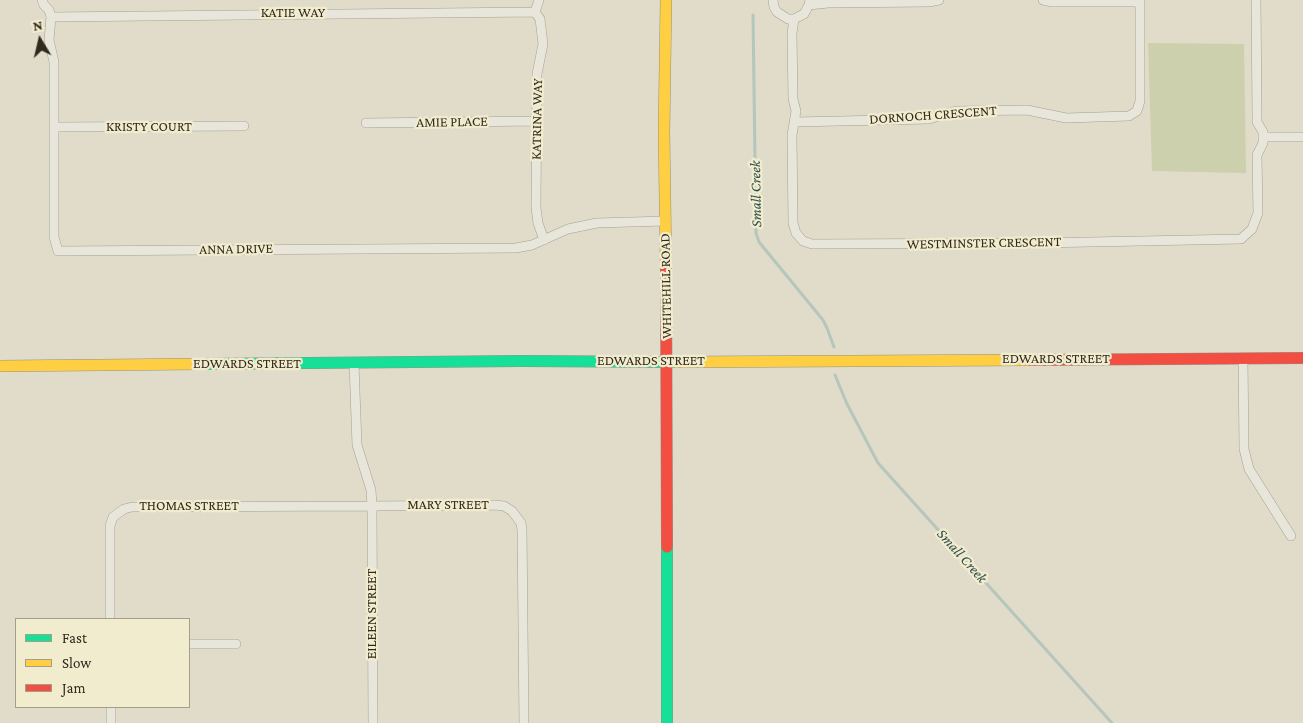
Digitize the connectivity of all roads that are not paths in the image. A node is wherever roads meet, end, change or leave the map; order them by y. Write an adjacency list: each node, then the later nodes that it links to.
1 (42, 0): 11 (street)
2 (539, 0): 10 (street)
3 (666, 0): 20 (main road, WHITEHILL ROAD)
4 (771, 0): 12 (street)
5 (939, 0): 9 (street)
6 (1043, 0): 8 (street)
7 (1256, 0): 18 (street)
8 (1140, 1): 14 (street, DORNOCH CRESCENT)
9 (810, 2): 12 (street)
10 (534, 12): 11 (street, KATIE WAY); 13 (street, KATRINA WAY)
11 (52, 17): 17 (street, ANNA DRIVE)
12 (794, 19): 14 (street, WESTMINSTER CRESCENT)
13 (537, 121): 15 (street, AMIE PLACE); 21 (street, KATRINA WAY)
14 (796, 122): 18 (street, WESTMINSTER CRESCENT)
15 (366, 123)
16 (244, 126): 17 (street, KRISTY COURT)
17 (55, 127): 21 (street, ANNA DRIVE)
18 (1263, 137): 19 (street)
19 (1303, 137)
20 (665, 221): 21 (street, ANNA DRIVE); 24 (main road, WHITEHILL ROAD)
21 (544, 240)
22 (1243, 358): 23 (main road, EDWARDS STREET); 24 (main road, EDWARDS STREET); 28 (street)
23 (1303, 358)
24 (667, 362): 25 (main road, EDWARDS STREET); 36 (main road, WHITEHILL ROAD)
25 (354, 364): 26 (main road, EDWARDS STREET); 27 (street)
26 (0, 366)
27 (372, 506): 29 (street, THOMAS STREET); 34 (street, EILEEN STREET); 35 (street, MARY STREET)
28 (1291, 536)
29 (110, 618)
30 (190, 644): 31 (street)
31 (236, 644)
32 (111, 708): 33 (street)
33 (111, 723)
34 (373, 723)
35 (524, 723)
36 (666, 723)

